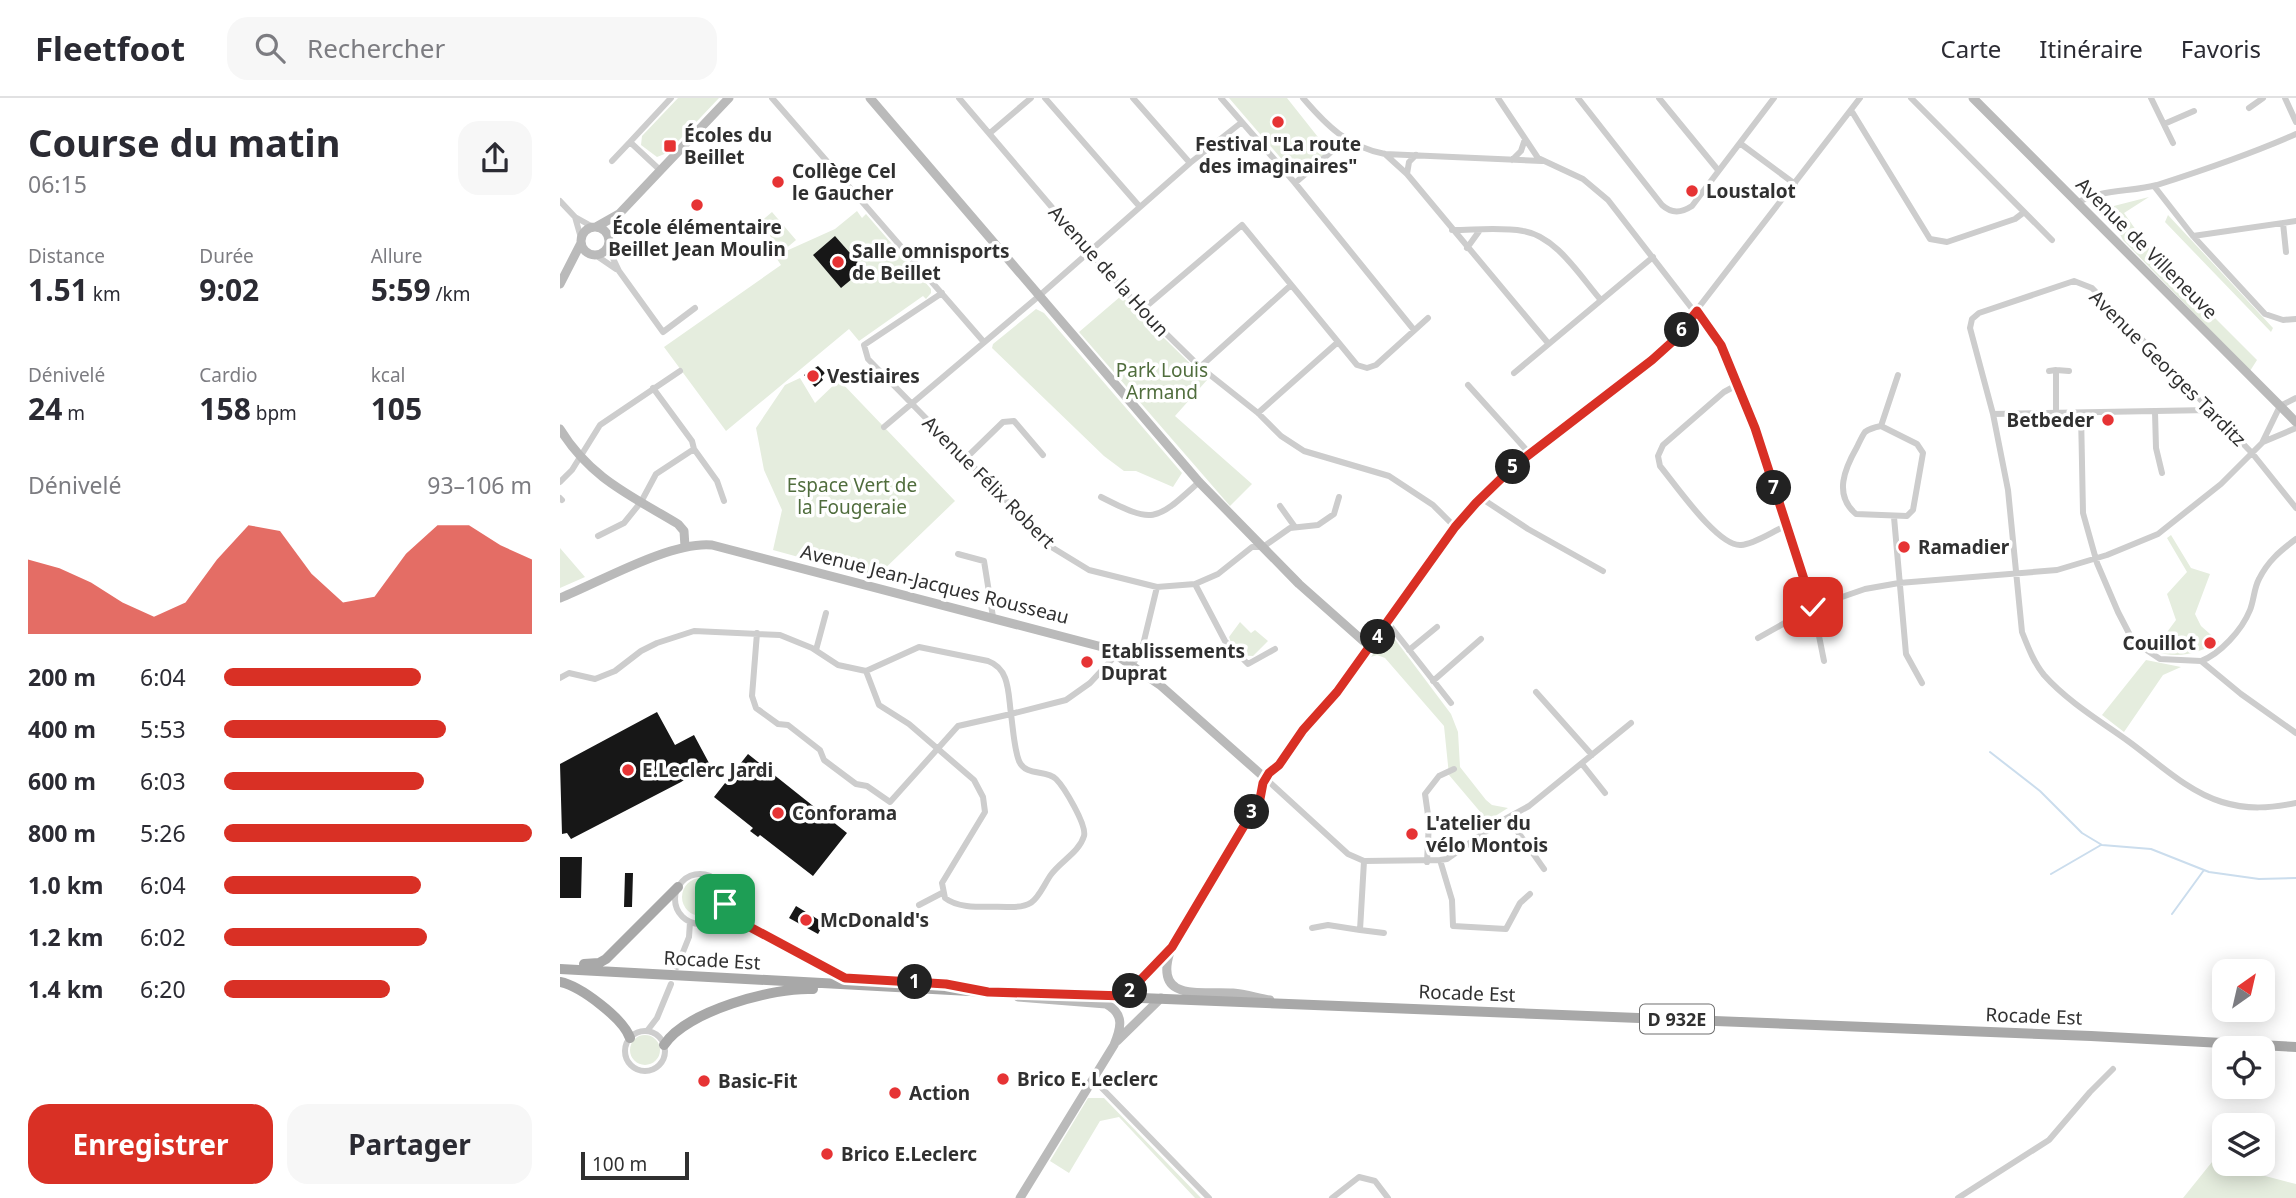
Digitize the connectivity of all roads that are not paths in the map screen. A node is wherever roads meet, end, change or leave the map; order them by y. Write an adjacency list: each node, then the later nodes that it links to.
1 (671, 98): 33 (street)
2 (729, 98): 43 (street)
3 (772, 98): 73 (street)
4 (870, 98): 74 (street)
5 (959, 98): 29 (street, Avenue de la Houn)
6 (1031, 98): 29 (street)
7 (1045, 98): 50 (street)
8 (1133, 98): 41 (street)
9 (1221, 98): 26 (street)
10 (1303, 98): 32 (street)
11 (1498, 98): 31 (street)
12 (1578, 98): 42 (street)
13 (1659, 98): 42 (street)
14 (1761, 98): 22 (street)
15 (1774, 98): 22 (street)
16 (1860, 98): 24 (street)
17 (1911, 98): 51 (street)
18 (1973, 98): 49 (street, Avenue de Villeneuve)
19 (2151, 98): 28 (street)
20 (2263, 98): 23 (street)
21 (2285, 98): 27 (street)
22 (1768, 105): 35 (street)
23 (2249, 108)
24 (1851, 110): 46 (street); 51 (street)
25 (2194, 111): 28 (street)
26 (1241, 122): 41 (street); 45 (street)
27 (2296, 122)
28 (2164, 124): 34 (street)
29 (990, 133): 65 (street, Avenue de la Houn)
30 (2296, 134): 47 (street)
31 (1525, 139): 38 (street); 40 (street)
32 (1345, 140): 36 (street); 45 (street)
33 (630, 142): 39 (street); 43 (street)
34 (2173, 143)
35 (1741, 145): 42 (street); 46 (street)
36 (1385, 154): 37 (street); 44 (street)
37 (1416, 155): 38 (street); 44 (street)
38 (1512, 160): 40 (street)
39 (612, 161)
40 (1542, 161): 68 (street)
41 (1190, 163): 50 (street)
42 (1718, 170)
43 (661, 172): 52 (street)
44 (1407, 174): 57 (street)
45 (1295, 183): 81 (street)
46 (1794, 184): 78 (street)
47 (2154, 186): 49 (street); 60 (street)
48 (560, 201): 53 (street)
49 (2077, 203): 95 (street, Avenue de Villeneuve)
50 (1140, 207): 65 (street)
51 (2023, 213): 61 (street)
52 (620, 214): 56 (street); 59 (street)
53 (575, 217): 56 (street); 62 (street)
54 (2296, 221): 55 (street)
55 (2283, 223): 60 (street); 66 (street)
56 (594, 227): 59 (street); 62 (street)
57 (1451, 230): 58 (street); 64 (street)
58 (1480, 230): 64 (street); 75 (street)
59 (608, 235): 63 (street)
60 (2193, 236): 80 (street)
61 (2052, 240)
62 (581, 241): 67 (street); 69 (street)
63 (608, 248): 67 (street); 70 (street)
64 (1467, 248): 84 (street)
65 (1089, 251): 74 (street); 77 (street, Avenue de la Houn)
66 (2286, 252)
67 (593, 255): 69 (street); 70 (street)
68 (1653, 257): 75 (street); 78 (street)
69 (569, 270): 71 (street)
70 (618, 271): 76 (street)
71 (560, 284)
72 (1292, 285): 77 (street); 83 (street); 85 (street)
73 (942, 293): 82 (street); 94 (street, Avenue Félix Robert)
74 (1039, 296): 82 (street); 118 (street)
75 (1600, 299): 84 (street)
76 (695, 308)
77 (1142, 310): 85 (street, Avenue de la Houn)
78 (1697, 311): 91 (street); 112 (street)
79 (1428, 318): 81 (street)
80 (2296, 319)
81 (1414, 330): 83 (street)
82 (983, 341): 94 (street)
83 (1338, 342): 98 (street)
84 (1548, 343): 88 (street)
85 (1200, 367): 98 (street, Avenue de la Houn)
86 (680, 371): 92 (street)
87 (2069, 371): 99 (street)
88 (1514, 373)
89 (1898, 375): 104 (street)
90 (1468, 385): 112 (street)
91 (1737, 385): 127 (street); 127 (street)
92 (653, 388): 110 (street); 113 (street)
93 (2296, 399): 95 (street)
94 (911, 404): 105 (street); 115 (street, Avenue Félix Robert)
95 (2280, 406): 102 (street, Avenue de Villeneuve); 103 (street)
96 (2210, 410): 97 (street); 101 (street, Avenue Georges Tarditz); 111 (street, Avenue Georges Tarditz)
97 (2155, 412): 100 (street); 116 (street)
98 (1258, 413): 129 (street, Avenue de la Houn)
99 (2056, 413): 100 (street); 101 (street)
100 (2081, 413): 135 (street)
101 (1993, 414): 137 (street, Avenue Georges Tarditz)
102 (2296, 422)
103 (2273, 423): 108 (street); 109 (street)
104 (1881, 426): 126 (street); 126 (street)
105 (884, 427)
106 (2296, 428): 108 (street)
107 (560, 429): 113 (street)
108 (2284, 433): 109 (street)
109 (2262, 443): 111 (street)
110 (694, 449): 122 (street); 123 (street)
111 (2252, 453): 125 (street, Avenue Georges Tarditz); 135 (street)
112 (1530, 454): 121 (street)
113 (579, 455): 117 (street); 123 (street)
114 (1043, 456): 115 (street)
115 (965, 459): 140 (street, Avenue Félix Robert)
116 (2162, 473)
117 (560, 482)
118 (1199, 482): 119 (street); 133 (street)
119 (1101, 497)
120 (1339, 497): 128 (street, Avenue Félix Robert)
121 (1481, 498): 129 (street); 136 (street)
122 (724, 501)
123 (641, 502): 130 (street); 132 (street)
124 (1280, 506): 128 (street)
125 (2296, 508)
126 (1894, 517): 138 (street)
127 (1786, 526): 142 (street)
128 (1295, 527): 133 (street, Avenue Félix Robert)
129 (1455, 527): 145 (street)
130 (598, 536)
131 (2296, 539): 156 (street)
132 (685, 547): 141 (street, Avenue Jean-Jacques Rousseau); 144 (street, Avenue Jean-Jacques Rousseau)
133 (1262, 547): 139 (street, Avenue Félix Robert); 150 (street)
134 (958, 554): 144 (street)
135 (2095, 559): 137 (street); 156 (street)
136 (1603, 571)
137 (2017, 574): 138 (street); 173 (street, Avenue Georges Tarditz)
138 (1899, 583): 142 (street); 161 (street)
139 (1195, 584): 140 (street, Avenue Félix Robert); 151 (street)
140 (1157, 587): 157 (street)
141 (560, 598)
142 (1813, 607): 148 (street); 155 (street)
143 (826, 613): 152 (street)
144 (993, 617): 154 (street, Avenue Jean-Jacques Rousseau)
145 (1388, 623): 150 (street); 153 (street)
146 (1437, 627): 153 (street)
147 (757, 633): 152 (street); 159 (street); 167 (street)
148 (1758, 638)
149 (1482, 639): 160 (street)
150 (1370, 647): 171 (street)
151 (1275, 649)
152 (816, 650): 158 (street)
153 (1409, 650): 160 (street)
154 (1117, 654): 157 (street, Avenue Jean-Jacques Rousseau); 164 (street)
155 (1824, 661)
156 (2201, 661): 166 (street)
157 (1133, 664): 171 (street, Avenue Jean-Jacques Rousseau)
158 (866, 671): 164 (street); 167 (street)
159 (560, 678)
160 (1433, 681): 163 (street)
161 (1922, 683)
162 (1536, 692): 168 (street)
163 (1451, 703)
164 (1011, 714): 167 (street); 180 (street)
165 (1632, 723): 168 (street)
166 (2296, 733)
167 (937, 750): 180 (street)
168 (1592, 755): 169 (street)
169 (1582, 764): 172 (street); 174 (street)
170 (1454, 769): 177 (street)
171 (1265, 778): 176 (street); 190 (street)
172 (1605, 793)
173 (2296, 803)
174 (1507, 818): 175 (street); 178 (street)
175 (1440, 860): 177 (street); 181 (street)
176 (1364, 861): 177 (street); 187 (street)
177 (1427, 862)
178 (1544, 869)
179 (678, 887): 183 (street); 184 (street); 191 (main road)
180 (942, 893): 182 (street)
181 (1530, 894)
182 (919, 905)
183 (722, 912): 185 (street); 197 (main road)
184 (690, 922): 185 (street); 189 (street)
185 (701, 924): 189 (street)
186 (1312, 928): 187 (street)
187 (1360, 930): 188 (street)
188 (1384, 933)
189 (689, 937): 192 (street)
190 (1172, 947): 199 (street); 201 (street)
191 (560, 967): 193 (main road, Rocade Est / D 932E)
192 (677, 967)
193 (637, 973): 194 (main road, Rocade Est / D 932E); 196 (main road, Rocade Est / D 932E)
194 (560, 979): 205 (main road)
195 (671, 984): 202 (street)
196 (895, 987): 197 (main road, Rocade Est / D 932E); 206 (main road)
197 (976, 991): 198 (main road, Rocade Est / D 932E)
198 (988, 992): 199 (main road, Rocade Est / D 932E); 207 (street)
199 (1125, 996): 200 (main road, Rocade Est / D 932E)
200 (1161, 998): 201 (main road, Rocade Est / D 932E); 207 (street)
201 (1288, 1003): 208 (main road, Rocade Est / D 932E)
202 (657, 1018): 203 (street); 204 (street)
203 (647, 1031): 204 (street); 205 (street)
204 (657, 1035): 206 (street)
205 (630, 1038): 206 (street)
206 (664, 1045)
207 (1114, 1045): 210 (street)
208 (2296, 1047)
209 (2113, 1069): 215 (street)
210 (1093, 1079): 211 (street); 212 (street)
211 (1020, 1198)
212 (1209, 1198)
213 (1332, 1198): 214 (street)
214 (1388, 1198)
215 (1958, 1198)

